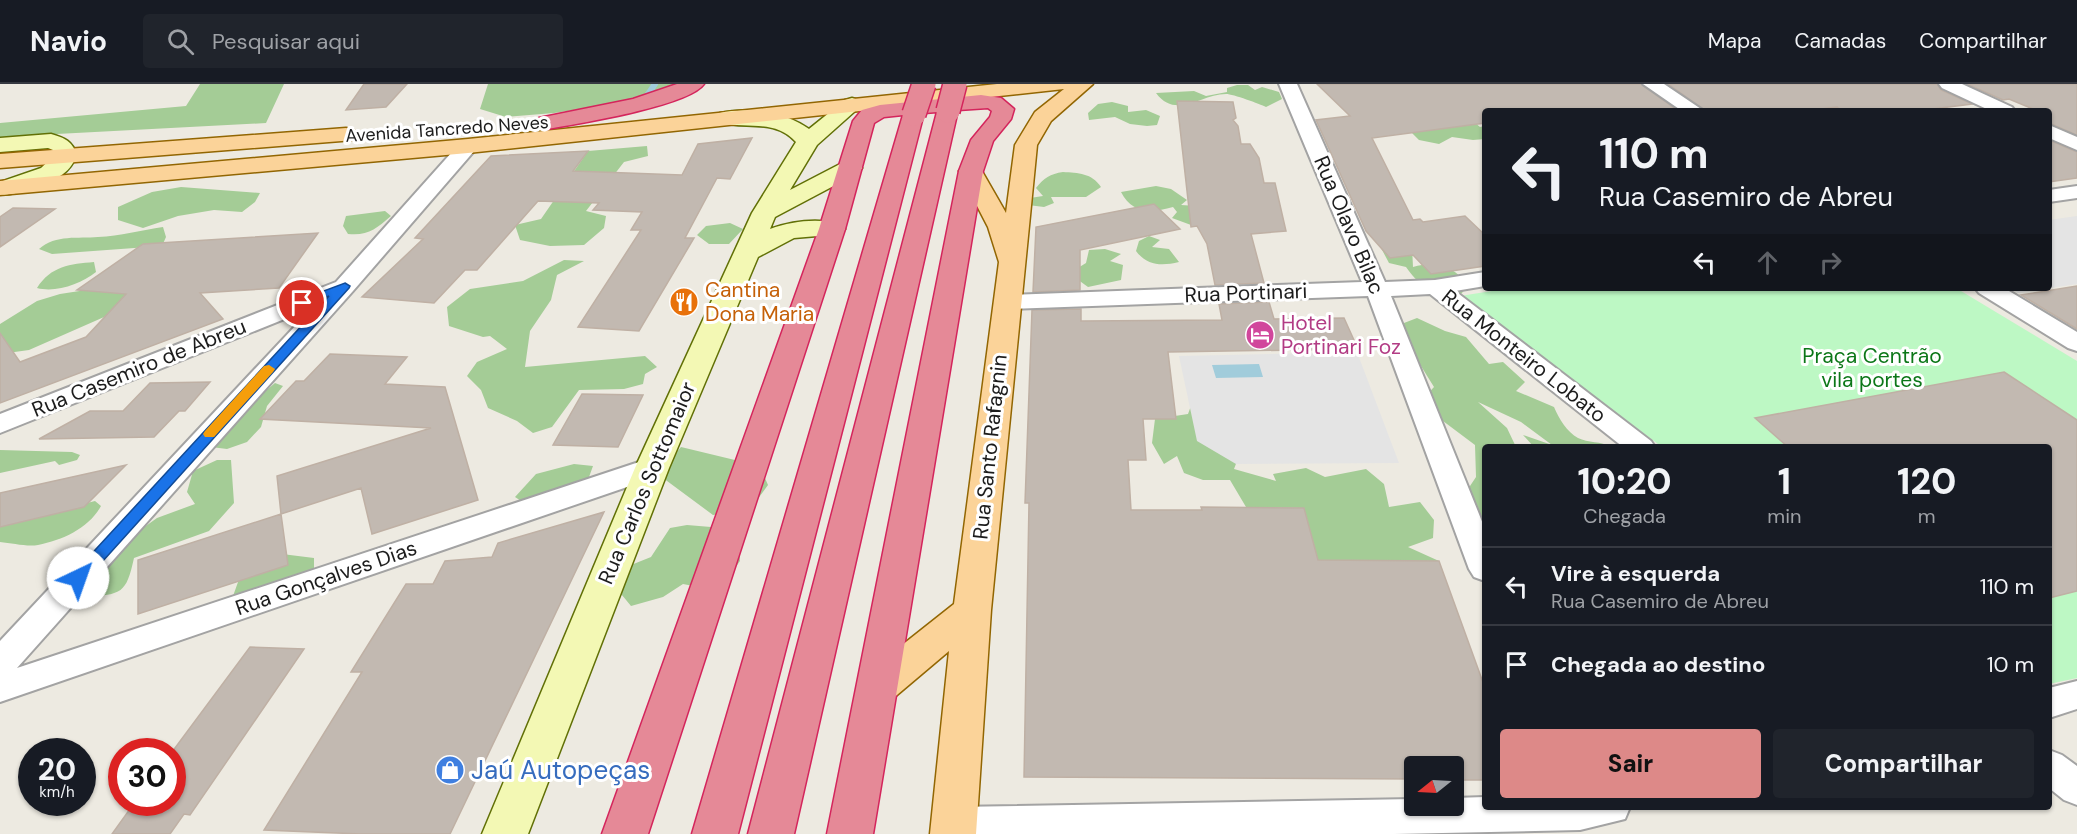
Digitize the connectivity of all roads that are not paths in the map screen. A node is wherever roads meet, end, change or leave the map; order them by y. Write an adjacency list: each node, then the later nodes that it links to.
1 (694, 84): 14 (highway)
2 (894, 84): 14 (main road, Avenida Tancredo Neves)
3 (924, 84): 57 (highway, bridge)
4 (1061, 84): 10 (main road, Avenida Tancredo Neves)
5 (1083, 84): 33 (main road, Rua Santo Rafagnin)
6 (1288, 84): 37 (street, Rua Olavo Bilac)
7 (1652, 84): 11 (street)
8 (1948, 84): 12 (street)
9 (951, 98): 58 (highway)
10 (852, 104): 13 (main road, Avenida Tancredo Neves); 17 (street, Rua Carlos Sottomaior)
11 (1690, 108)
12 (2000, 108)
13 (725, 118): 17 (street); 21 (main road, Avenida Tancredo Neves)
14 (547, 123): 16 (main road, Avenida Tancredo Neves)
15 (2052, 132): 18 (street)
16 (370, 133): 20 (main road, Avenida Tancredo Neves); 22 (main road)
17 (808, 141): 30 (street, Rua Carlos Sottomaior)
18 (2077, 144)
19 (0, 145): 22 (street)
20 (187, 145): 22 (main road, Avenida Tancredo Neves); 26 (main road)
21 (468, 146): 26 (main road, Avenida Tancredo Neves); 35 (street)
22 (59, 148): 23 (main road, Avenida Tancredo Neves); 27 (street)
23 (0, 161)
24 (850, 168): 25 (highway); 30 (street); 31 (highway)
25 (971, 171): 33 (main road); 48 (highway)
26 (159, 174): 27 (main road, Avenida Tancredo Neves)
27 (2, 188)
28 (2077, 192): 29 (street)
29 (2052, 196)
30 (764, 213): 32 (street, Rua Carlos Sottomaior)
31 (832, 229): 32 (street); 56 (highway)
32 (746, 253): 43 (street, Rua Carlos Sottomaior)
33 (1011, 265): 39 (main road, Rua Santo Rafagnin)
34 (1482, 279): 36 (street, Rua Portinari)
35 (345, 286): 41 (street, Rua Casemiro de Abreu); 46 (street)
36 (1435, 287): 37 (street, Rua Portinari); 42 (street, Rua Monteiro Lobato)
37 (1377, 289): 39 (street, Rua Portinari); 44 (street, Rua Olavo Bilac)
38 (1992, 291): 40 (street)
39 (1006, 302): 45 (main road, Rua Santo Rafagnin)
40 (2077, 343)
41 (0, 424)
42 (1637, 444)
43 (652, 468): 47 (street, Rua Gonçalves Dias); 55 (street, Rua Carlos Sottomaior)
44 (1482, 560)
45 (972, 610): 48 (main road); 54 (main road, Rua Santo Rafagnin)
46 (0, 664)
47 (0, 688)
48 (877, 688): 59 (highway)
49 (2077, 695): 50 (street)
50 (2052, 702)
51 (2052, 768): 52 (street)
52 (2077, 788)
53 (1589, 815): 54 (street)
54 (953, 829)
55 (506, 834)
56 (625, 834)
57 (715, 834)
58 (771, 834)
59 (850, 834)

